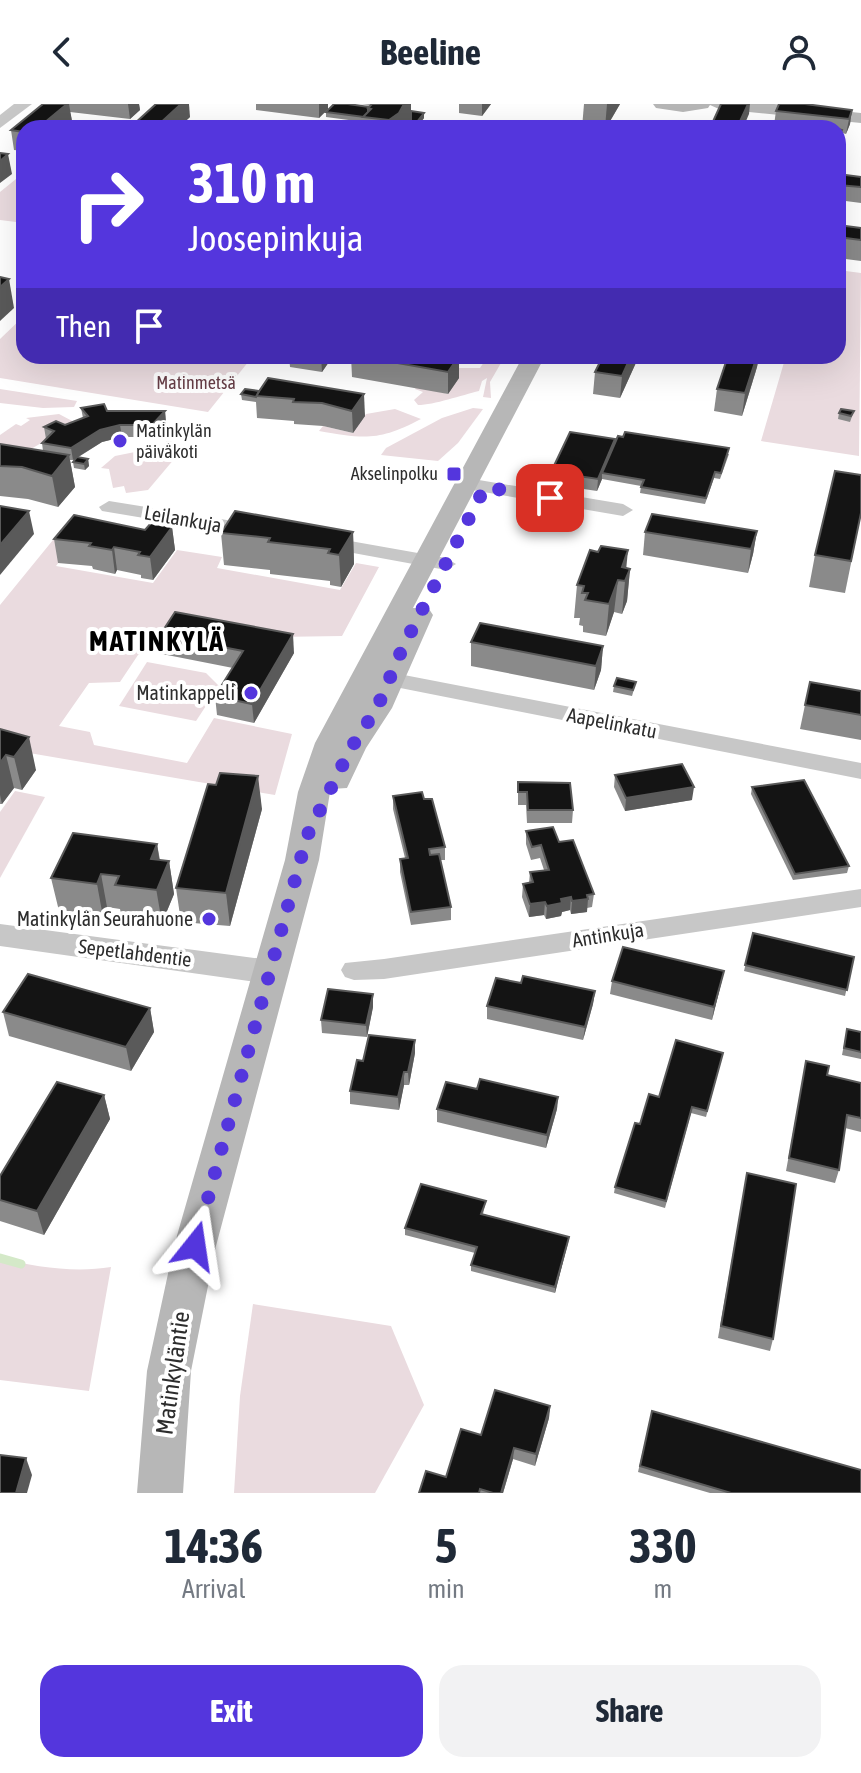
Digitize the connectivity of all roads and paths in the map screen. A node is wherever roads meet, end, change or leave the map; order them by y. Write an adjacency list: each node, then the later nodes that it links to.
1 (24, 104): 7 (street)
2 (719, 104): 3 (main road)
3 (759, 105): 6 (main road)
4 (696, 106): 5 (main road)
5 (666, 114)
6 (861, 118)
7 (2, 119)
8 (530, 364): 10 (main road, Matinkyläntie)
9 (547, 364): 10 (main road, Matinkyläntie)
10 (476, 486): 12 (street); 15 (main road, Matinkyläntie)
11 (109, 507): 13 (street, Leilankuja)
12 (623, 510)
13 (278, 535)
14 (308, 540): 15 (street)
15 (435, 562): 16 (main road, Matinkyläntie)
16 (377, 677): 17 (street, Aapelinkatu); 21 (main road, Matinkyläntie)
17 (861, 771)
18 (861, 898): 20 (street, Antinkuja)
19 (0, 935): 21 (street, Sepetlahdentie)
20 (354, 970)
21 (270, 972): 22 (main road, Matinkyläntie)
22 (160, 1493)

